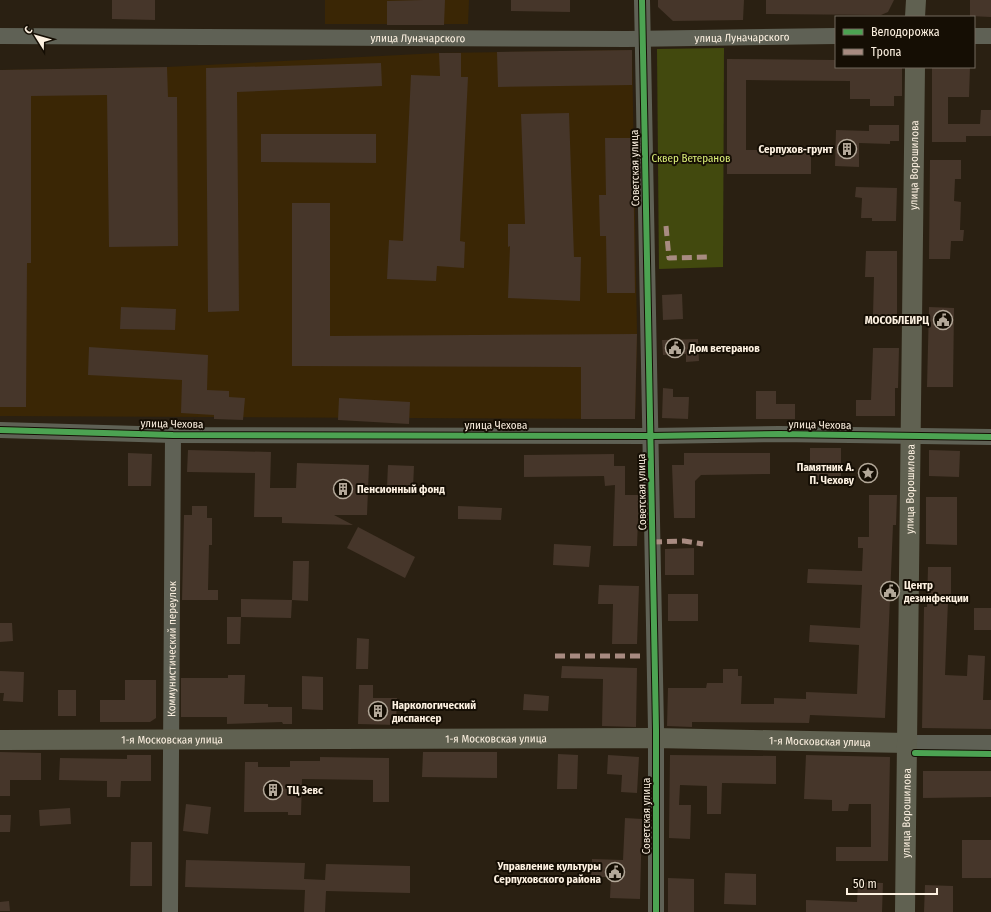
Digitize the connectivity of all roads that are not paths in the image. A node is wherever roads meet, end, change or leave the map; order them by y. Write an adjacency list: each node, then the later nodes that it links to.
1 (642, 0): 8 (street, Советская улица)
2 (916, 0): 3 (main road)
3 (916, 16)
4 (0, 36): 8 (street, улица Луначарского)
5 (835, 36): 8 (street, улица Луначарского)
6 (975, 36): 7 (street)
7 (991, 36)
8 (642, 39): 12 (street, Советская улица)
9 (915, 68): 13 (main road, улица Ворошилова)
10 (0, 430): 11 (street, улица Чехова)
11 (173, 435): 12 (street, улица Чехова); 17 (street, Коммунистический переулок)
12 (651, 436): 13 (street, улица Чехова); 15 (street, Советская улица)
13 (911, 436): 14 (street, улица Чехова); 18 (main road, улица Ворошилова)
14 (991, 437)
15 (655, 738): 17 (main road, 1-я Московская улица); 18 (main road, 1-я Московская улица); 21 (street, Советская улица)
16 (0, 740): 17 (main road, 1-я Московская улица)
17 (170, 740): 20 (street, Коммунистический переулок)
18 (907, 743): 19 (street, 1-я Московская улица); 22 (main road, улица Ворошилова)
19 (991, 744)
20 (170, 912)
21 (656, 912)
22 (905, 912)

